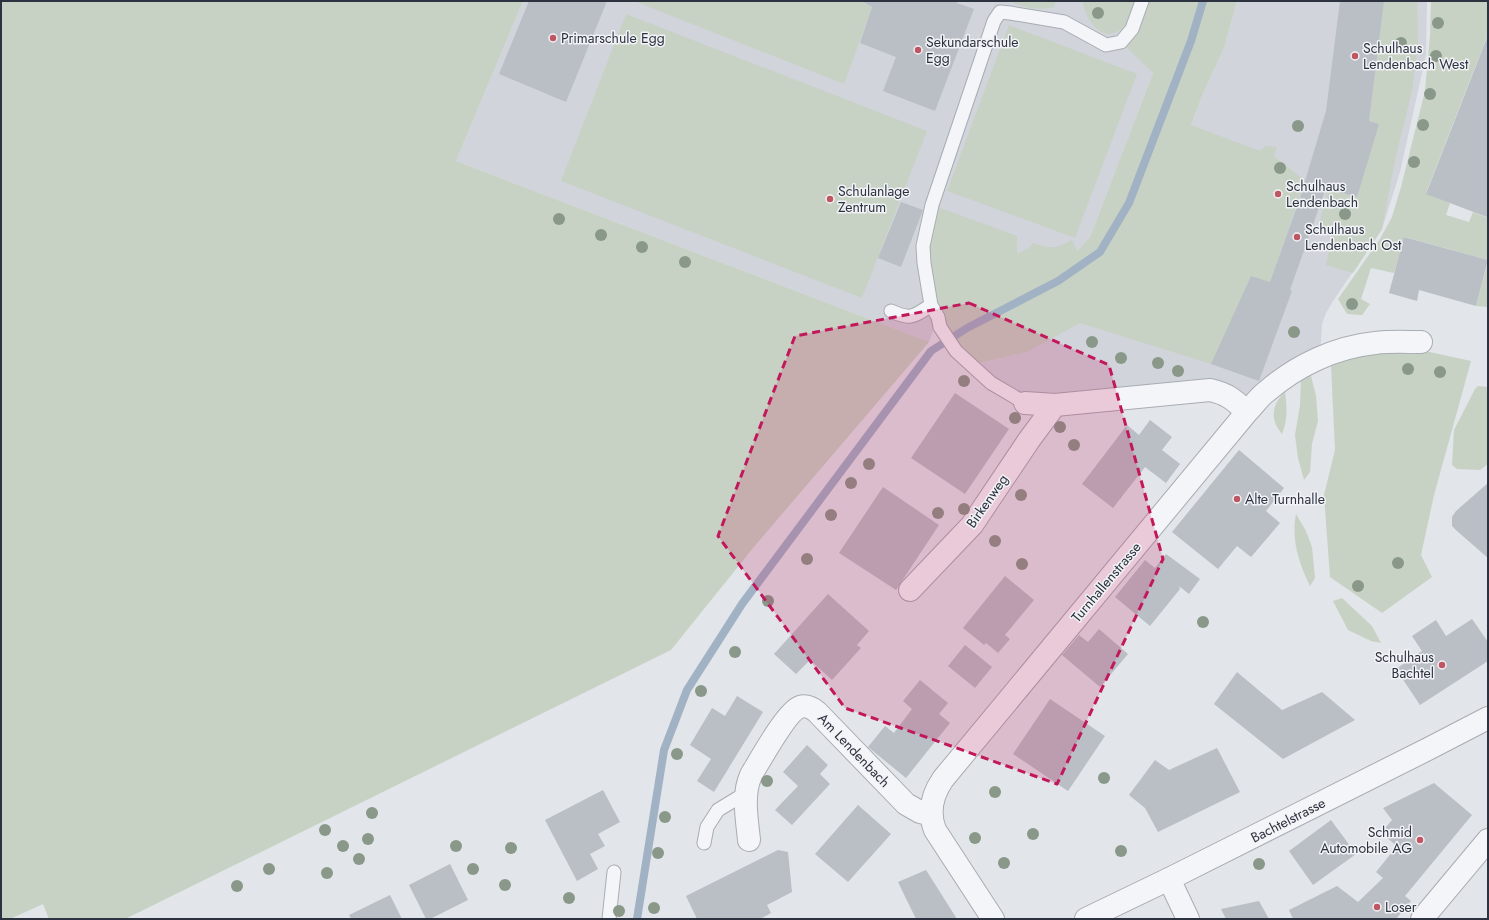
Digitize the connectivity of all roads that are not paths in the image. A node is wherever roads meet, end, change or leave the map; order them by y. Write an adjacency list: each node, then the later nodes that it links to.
1 (1142, 1): 2 (lane)
2 (931, 305): 3 (lane); 5 (lane)
3 (891, 311)
4 (1421, 342): 7 (street, Turnhallenstrasse)
5 (1025, 403): 6 (street)
6 (1055, 405): 7 (street); 8 (street, Birkenweg)
7 (1247, 412): 11 (street, Turnhallenstrasse)
8 (910, 590)
9 (1488, 718): 16 (street, Bachtelstrasse)
10 (746, 793): 11 (street, Am Lendenbach); 12 (street, Am Lendenbach); 14 (lane)
11 (931, 815): 18 (street, Turnhallenstrasse)
12 (749, 840)
13 (1488, 840): 21 (street)
14 (704, 843)
15 (614, 872): 17 (lane)
16 (1169, 879): 19 (street, Bachtelstrasse); 20 (street)
17 (609, 919)
18 (993, 919)
19 (1086, 919)
20 (1188, 919)
21 (1422, 919)

